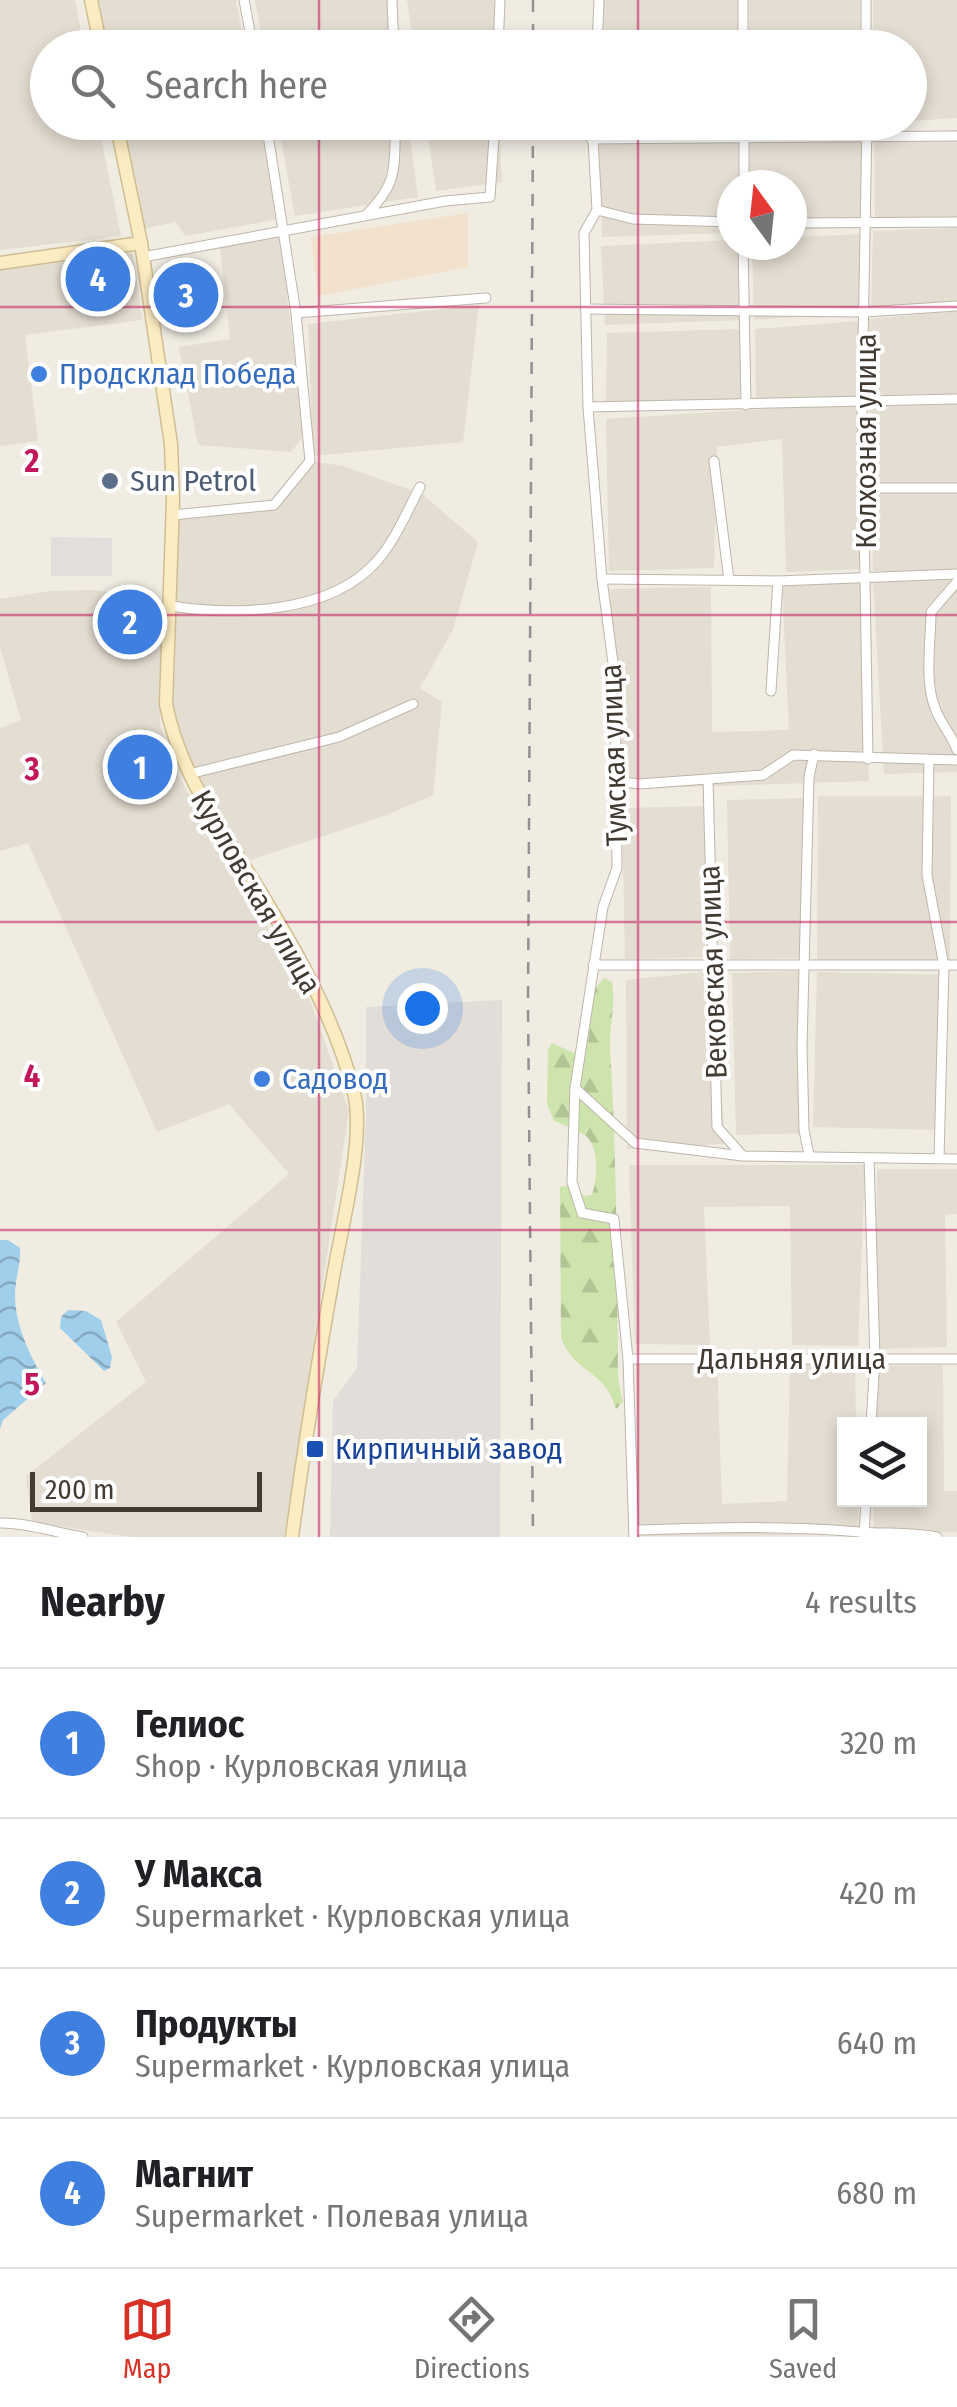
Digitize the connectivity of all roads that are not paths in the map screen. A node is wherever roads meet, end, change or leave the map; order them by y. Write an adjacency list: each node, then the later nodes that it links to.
1 (91, 0): 8 (main road)
2 (244, 0): 9 (street)
3 (392, 0): 10 (street)
4 (500, 0): 11 (street)
5 (599, 0): 12 (street)
6 (742, 0): 13 (street)
7 (866, 0): 14 (street)
8 (97, 30)
9 (249, 30)
10 (393, 30)
11 (499, 30)
12 (597, 30)
13 (743, 30)
14 (866, 30)
15 (927, 136): 16 (street)
16 (957, 136)
17 (120, 140): 32 (main road, Курловская улица)
18 (269, 140): 31 (street)
19 (395, 140): 26 (street)
20 (494, 140): 26 (street)
21 (591, 140): 25 (street, Тумская улица)
22 (744, 140): 24 (street)
23 (867, 140): 30 (street, Колхозная улица)
24 (744, 170)
25 (596, 210): 27 (street); 37 (street, Тумская улица)
26 (366, 215): 31 (street)
27 (717, 222)
28 (957, 222): 30 (street)
29 (807, 223): 30 (street)
30 (867, 224): 39 (street, Колхозная улица)
31 (286, 232): 32 (street); 40 (street)
32 (142, 250): 34 (main road); 49 (main road, Курловская улица)
33 (743, 260): 38 (street)
34 (0, 263)
35 (486, 298): 40 (street)
36 (957, 306): 39 (street)
37 (586, 309): 38 (street); 44 (street, Тумская улица)
38 (744, 311): 39 (street); 43 (street)
39 (865, 312): 42 (street, Колхозная улица)
40 (296, 313): 49 (street)
41 (957, 399): 42 (street)
42 (862, 400): 43 (street); 47 (street, Колхозная улица)
43 (746, 405): 44 (street)
44 (588, 407): 51 (street, Тумская улица)
45 (714, 460): 53 (street)
46 (420, 487): 55 (street)
47 (866, 488): 48 (street); 52 (street, Колхозная улица)
48 (957, 488)
49 (173, 515): 55 (main road, Курловская улица)
50 (955, 578): 52 (street); 58 (street)
51 (602, 579): 53 (street); 66 (street, Тумская улица)
52 (866, 579): 54 (street); 61 (street, Колхозная улица)
53 (729, 580): 54 (street)
54 (778, 581): 56 (street)
55 (171, 606): 64 (main road, Курловская улица)
56 (772, 691)
57 (413, 704): 64 (street)
58 (954, 731): 59 (street)
59 (957, 750)
60 (814, 754): 61 (street); 65 (street); 69 (street)
61 (868, 759): 62 (street)
62 (929, 760): 63 (street); 70 (street)
63 (957, 760)
64 (189, 774): 87 (main road, Курловская улица)
65 (708, 779): 66 (street); 67 (street, Вековская улица)
66 (616, 781): 68 (street, Тумская улица)
67 (714, 963): 68 (street); 69 (street); 74 (street, Вековская улица)
68 (593, 965): 72 (street, Тумская улица)
69 (804, 965): 70 (street); 73 (street)
70 (944, 966): 71 (street); 76 (street)
71 (957, 966)
72 (575, 1088): 74 (street); 79 (street, Тумская улица)
73 (810, 1155): 74 (street); 75 (street)
74 (743, 1156)
75 (869, 1158): 76 (street); 80 (street)
76 (939, 1158): 77 (street)
77 (957, 1159)
78 (957, 1359): 80 (street, Дальняя улица)
79 (628, 1360): 80 (street, Дальняя улица); 84 (street, Тумская улица)
80 (875, 1360): 81 (street)
81 (871, 1417)
82 (866, 1507): 85 (street)
83 (0, 1523): 86 (street)
84 (634, 1534): 85 (street)
85 (864, 1534): 88 (street)
86 (83, 1537)
87 (292, 1537)
88 (937, 1537)

